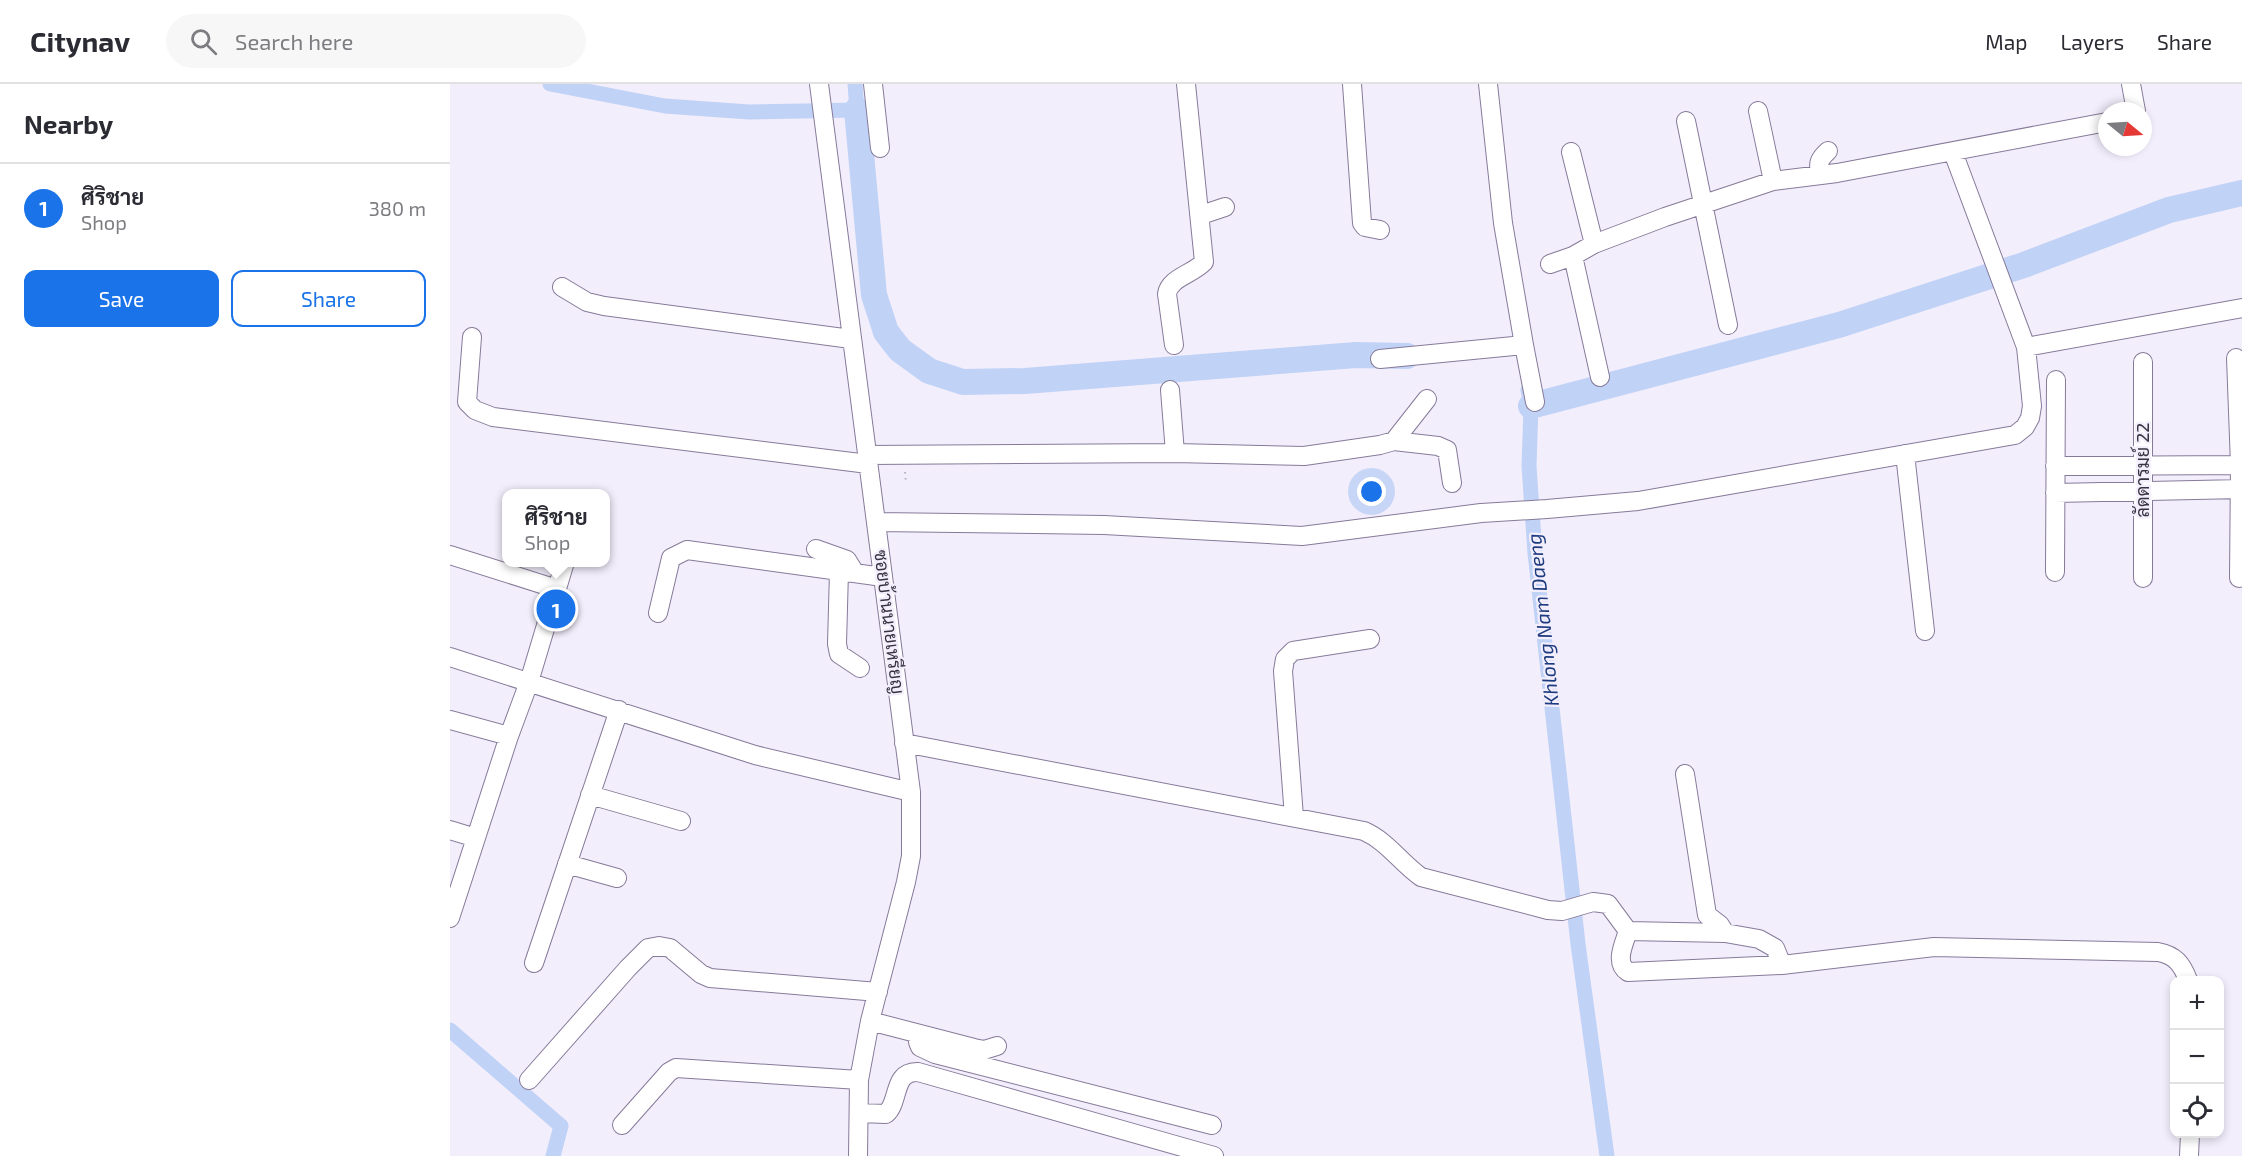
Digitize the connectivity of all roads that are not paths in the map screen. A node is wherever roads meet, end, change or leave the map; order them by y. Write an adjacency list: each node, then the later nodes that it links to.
1 (819, 84): 28 (street, ซอยบ้านนายเหรียญ)
2 (873, 84): 11 (street)
3 (1186, 84): 19 (street)
4 (1352, 84): 20 (street)
5 (1488, 84): 30 (street)
6 (2131, 84): 7 (street)
7 (2134, 102)
8 (1758, 111): 16 (street)
9 (1686, 121): 17 (street)
10 (2098, 124): 14 (street)
11 (880, 148)
12 (1828, 151): 15 (street)
13 (1571, 152): 21 (street)
14 (1953, 152): 15 (street); 31 (street)
15 (1821, 175): 16 (street)
16 (1773, 182): 17 (street)
17 (1703, 204): 21 (street); 26 (street)
18 (1225, 207): 19 (street)
19 (1201, 215): 29 (street)
20 (1380, 230)
21 (1594, 244): 22 (street)
22 (1573, 256): 23 (street); 35 (street)
23 (1550, 264)
24 (562, 287): 28 (street)
25 (2242, 308): 31 (street)
26 (1728, 325)
27 (472, 337): 43 (street)
28 (851, 339): 43 (street, ซอยบ้านนายเหรียญ)
29 (1174, 345)
30 (1517, 346): 33 (street); 39 (street)
31 (2026, 347): 42 (street)
32 (2236, 358): 44 (street)
33 (1380, 359)
34 (2143, 362): 46 (street, ลัดดารมย์ 22)
35 (1600, 377)
36 (2056, 380): 45 (street)
37 (1170, 390): 41 (street)
38 (1427, 399): 40 (street)
39 (1535, 402)
40 (1394, 441): 41 (street); 47 (street)
41 (1175, 453): 43 (street)
42 (1905, 454): 51 (street); 62 (street)
43 (867, 459): 51 (street, ซอยบ้านนายเหรียญ)
44 (2241, 465): 46 (street); 48 (street)
45 (2055, 466): 46 (street); 50 (street)
46 (2143, 467): 49 (street, ลัดดารมย์ 22)
47 (1452, 483)
48 (2241, 489): 49 (street); 59 (street)
49 (2143, 492): 50 (street); 58 (street, ลัดดารมย์ 22)
50 (2055, 493): 56 (street)
51 (876, 522): 57 (street, ซอยบ้านนายเหรียญ)
52 (816, 549): 55 (street)
53 (450, 555): 60 (street)
54 (564, 567): 60 (street)
55 (847, 572): 57 (street); 61 (street); 65 (street)
56 (2055, 572)
57 (883, 577): 70 (street, ซอยบ้านนายเหรียญ)
58 (2143, 578)
59 (2239, 578)
60 (557, 589): 66 (street)
61 (658, 613)
62 (1925, 631)
63 (1370, 639): 74 (street)
64 (450, 657): 66 (street)
65 (860, 668)
66 (529, 682): 67 (street); 69 (street)
67 (619, 710): 72 (street); 73 (street)
68 (450, 720): 69 (street)
69 (509, 736): 77 (street)
70 (904, 743): 72 (street, ซอยบ้านนายเหรียญ); 74 (street)
71 (1685, 774): 82 (street)
72 (911, 792): 86 (street, ซอยบ้านนายเหรียญ)
73 (590, 795): 75 (street); 78 (street)
74 (1294, 818): 81 (street)
75 (681, 821)
76 (450, 830): 77 (street)
77 (476, 838): 80 (street)
78 (567, 864): 79 (street); 83 (street)
79 (617, 878)
80 (450, 918)
81 (1628, 932): 82 (street); 84 (street)
82 (1725, 933): 84 (street)
83 (534, 963)
84 (1782, 965): 85 (street)
85 (2186, 976)
86 (878, 992): 87 (street, ซอยบ้านนายเหรียญ); 90 (street)
87 (870, 1021): 88 (street); 91 (street, ซอยบ้านนายเหรียญ)
88 (920, 1034): 89 (street); 94 (street)
89 (997, 1046)
90 (529, 1080)
91 (860, 1080): 92 (street, ซอยบ้านนายเหรียญ); 93 (street)
92 (860, 1113): 96 (street, ซอยบ้านนายเหรียญ); 97 (street)
93 (622, 1125)
94 (1212, 1125)
95 (2190, 1138): 98 (street)
96 (858, 1156)
97 (1214, 1156)
98 (2189, 1156)

